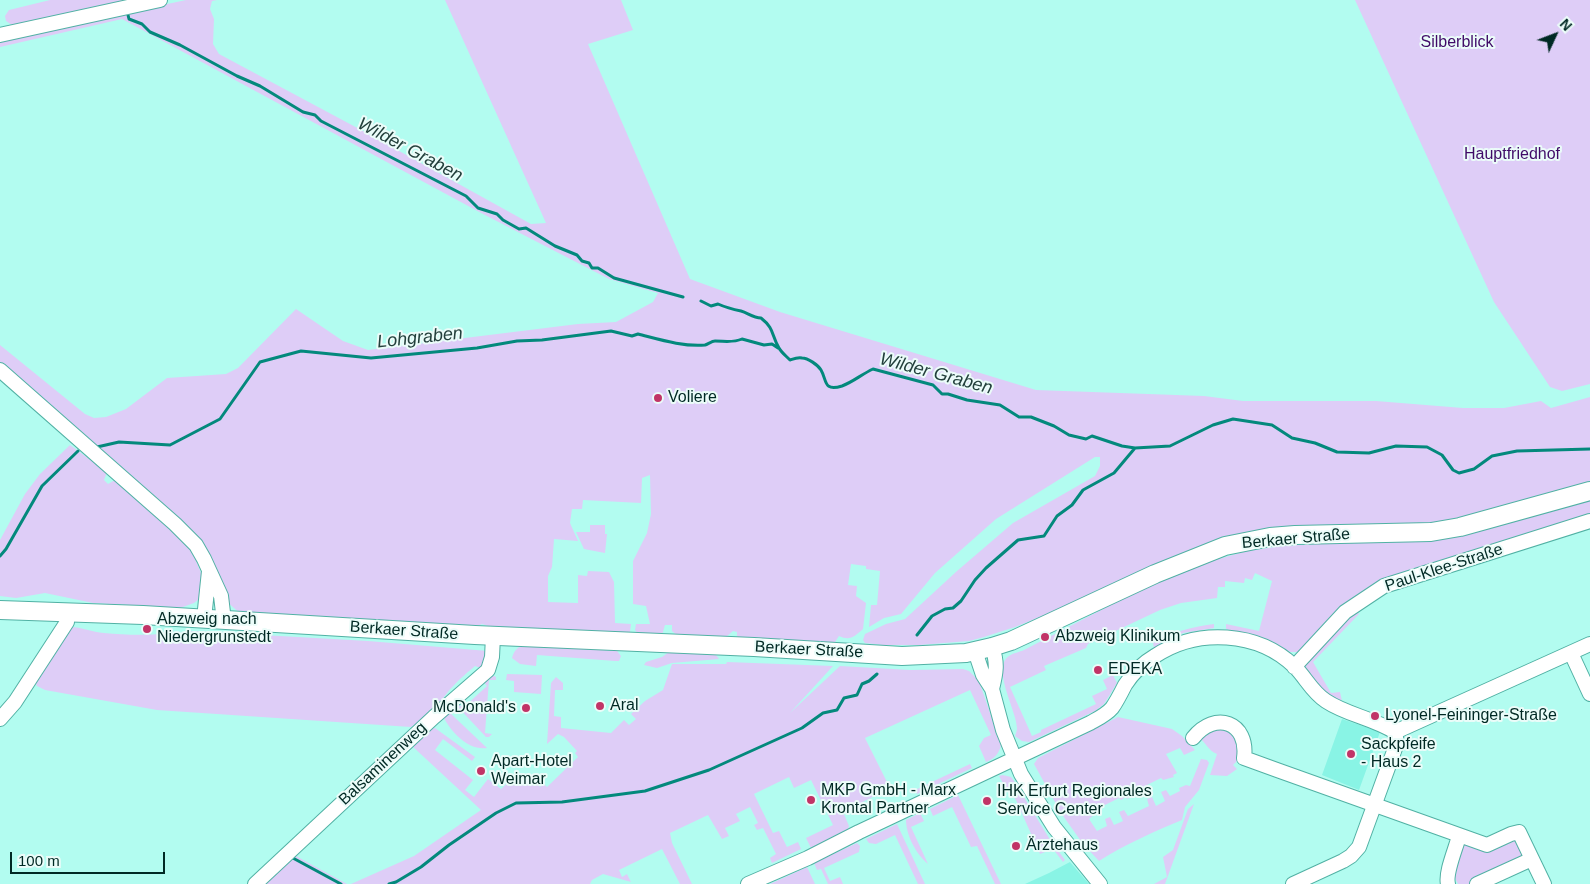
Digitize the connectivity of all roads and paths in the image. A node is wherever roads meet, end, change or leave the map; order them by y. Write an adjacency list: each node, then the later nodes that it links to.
1 (160, 0): 2 (street)
2 (0, 35)
3 (0, 370): 6 (street)
4 (1590, 491): 13 (main road, Berkaer Straße)
5 (1590, 521): 15 (street, Paul-Klee-Straße)
6 (209, 571): 9 (street); 10 (street)
7 (0, 610): 8 (main road, Berkaer Straße)
8 (67, 612): 9 (main road, Berkaer Straße); 17 (street)
9 (204, 620): 10 (main road, Berkaer Straße)
10 (224, 621): 11 (main road, Berkaer Straße)
11 (493, 636): 13 (main road, Berkaer Straße); 24 (street, Balsaminenweg)
12 (1590, 644): 14 (street)
13 (983, 649): 20 (street)
14 (1571, 653): 16 (street); 18 (street)
15 (1294, 667): 18 (street); 20 (street)
16 (1590, 694)
17 (0, 719)
18 (1394, 732): 21 (street)
19 (1193, 738): 21 (street)
20 (1014, 758): 25 (street); 26 (street)
21 (1375, 806): 22 (street); 27 (street)
22 (1459, 836): 23 (street); 28 (street)
23 (1532, 859): 29 (street); 30 (street)
24 (254, 884)
25 (748, 884)
26 (1100, 884)
27 (1293, 884)
28 (1448, 884)
29 (1477, 884)
30 (1544, 884)

